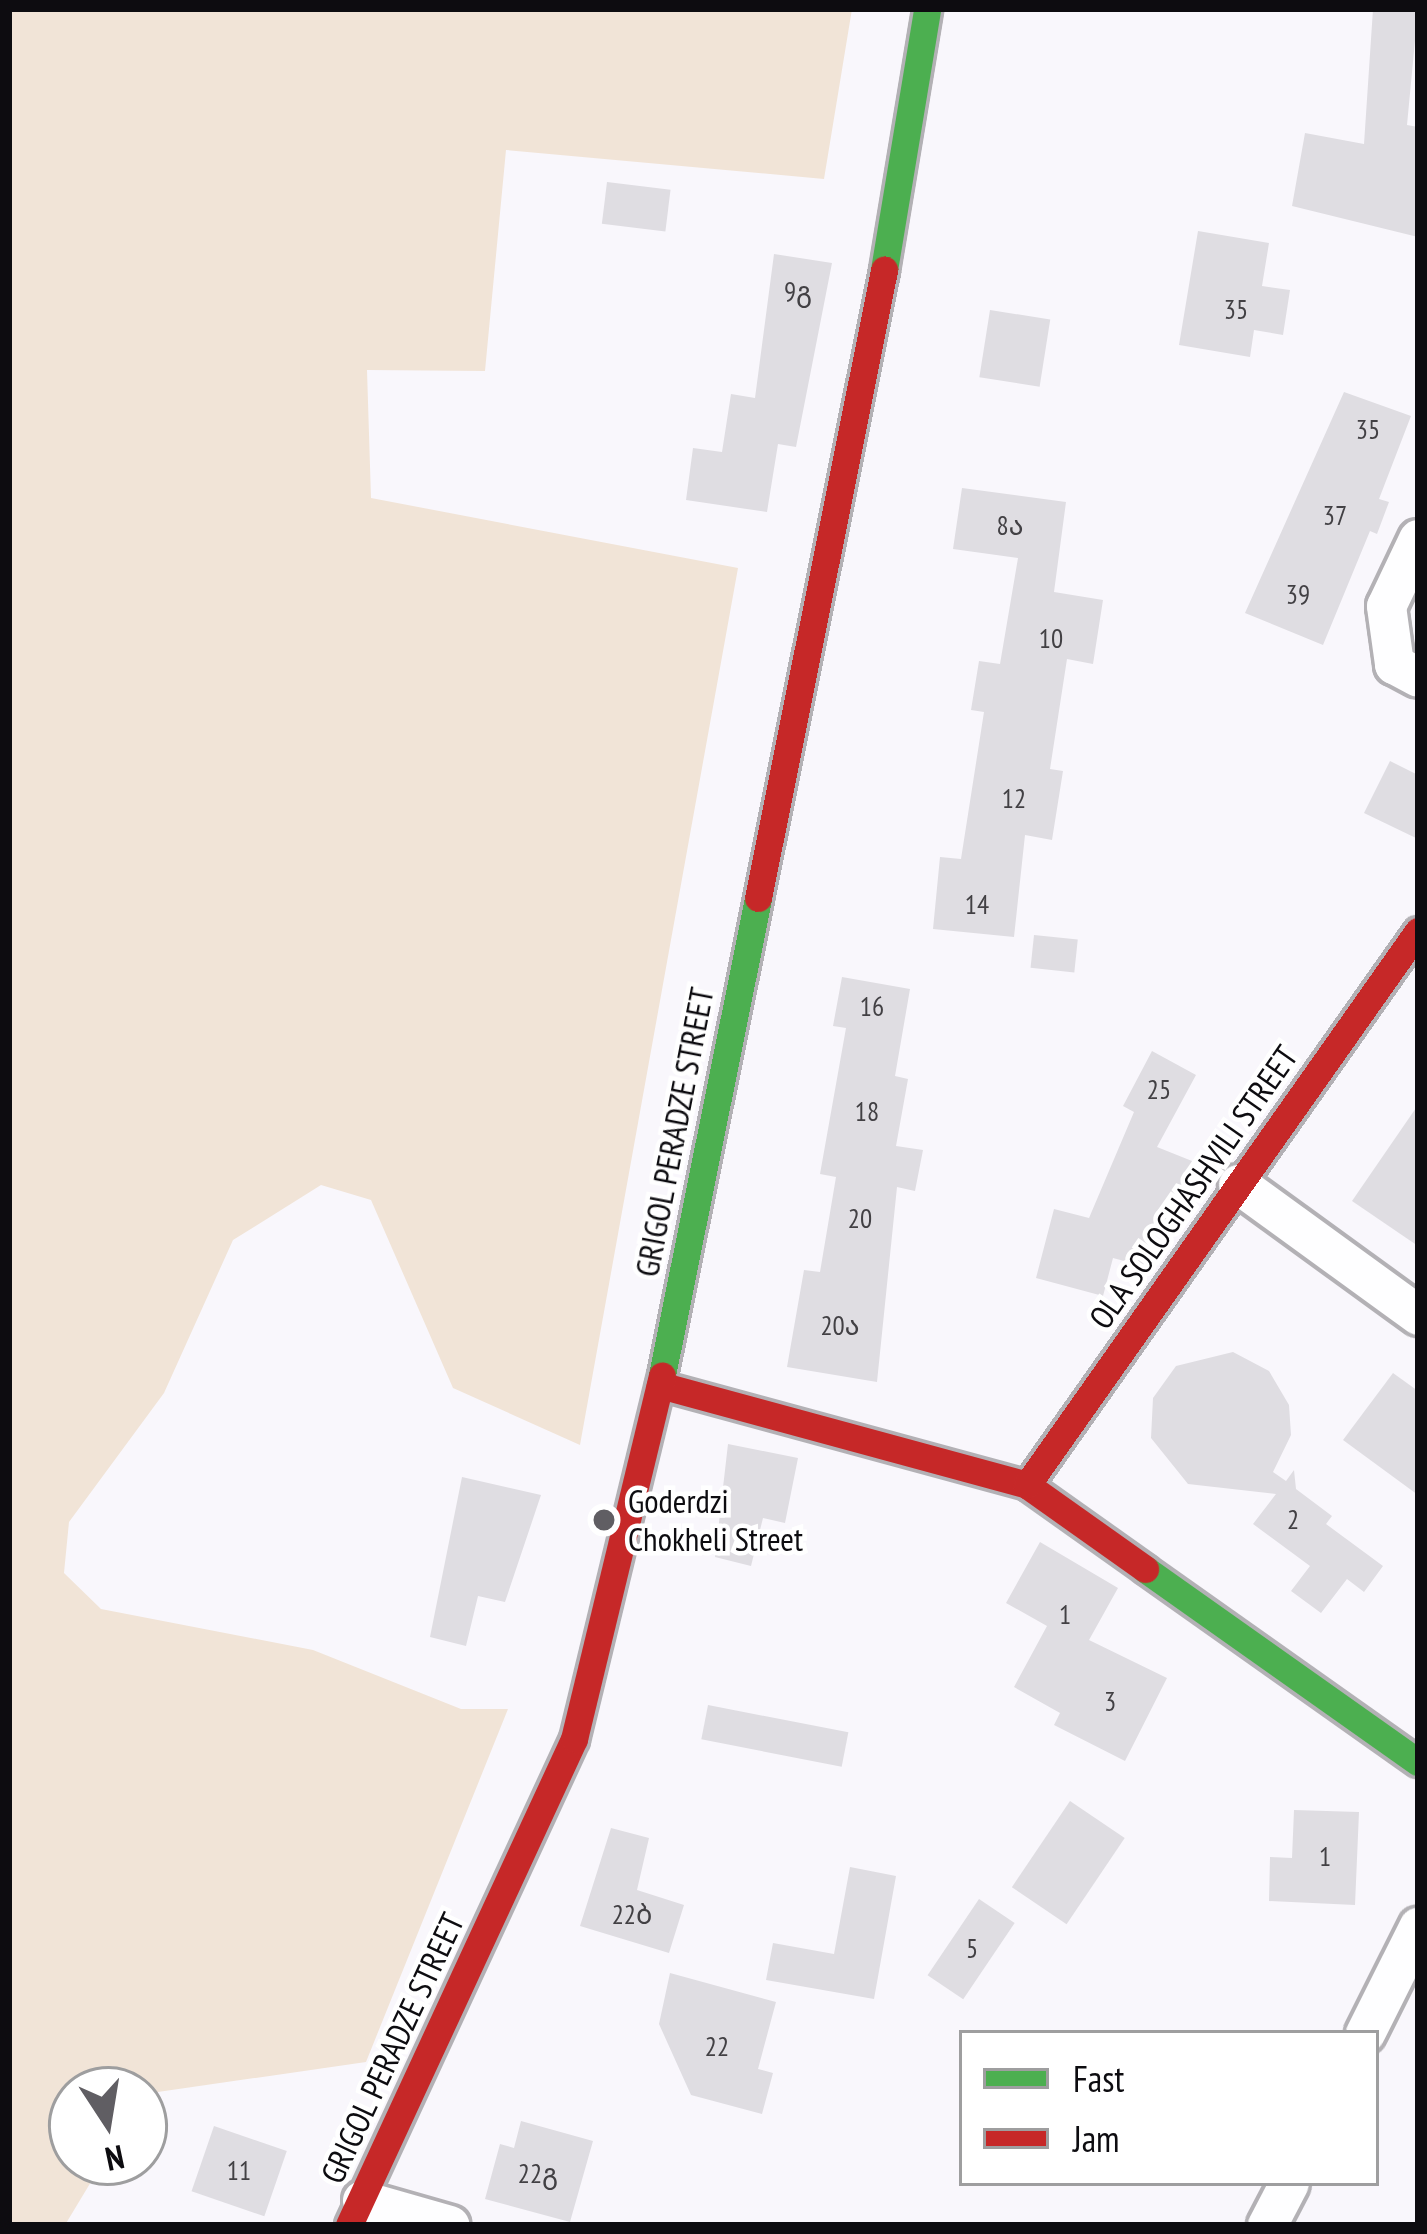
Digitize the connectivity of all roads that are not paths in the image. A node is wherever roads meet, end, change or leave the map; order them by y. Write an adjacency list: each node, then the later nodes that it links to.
1 (928, 9): 7 (street, GRIGOL PERADZE STREET)
2 (1418, 539): 3 (street)
3 (1418, 677)
4 (1418, 931): 5 (street, OLA SOLOGHASHVILI STREET)
5 (1238, 1184): 6 (street); 8 (street, OLA SOLOGHASHVILI STREET)
6 (1418, 1315)
7 (660, 1385): 8 (street); 13 (street, GRIGOL PERADZE STREET)
8 (1027, 1485): 9 (street)
9 (1418, 1762)
10 (1418, 1927): 11 (street)
11 (1366, 2030)
12 (1288, 2186): 15 (street)
13 (356, 2212): 14 (street)
14 (450, 2225)
15 (1268, 2225)

